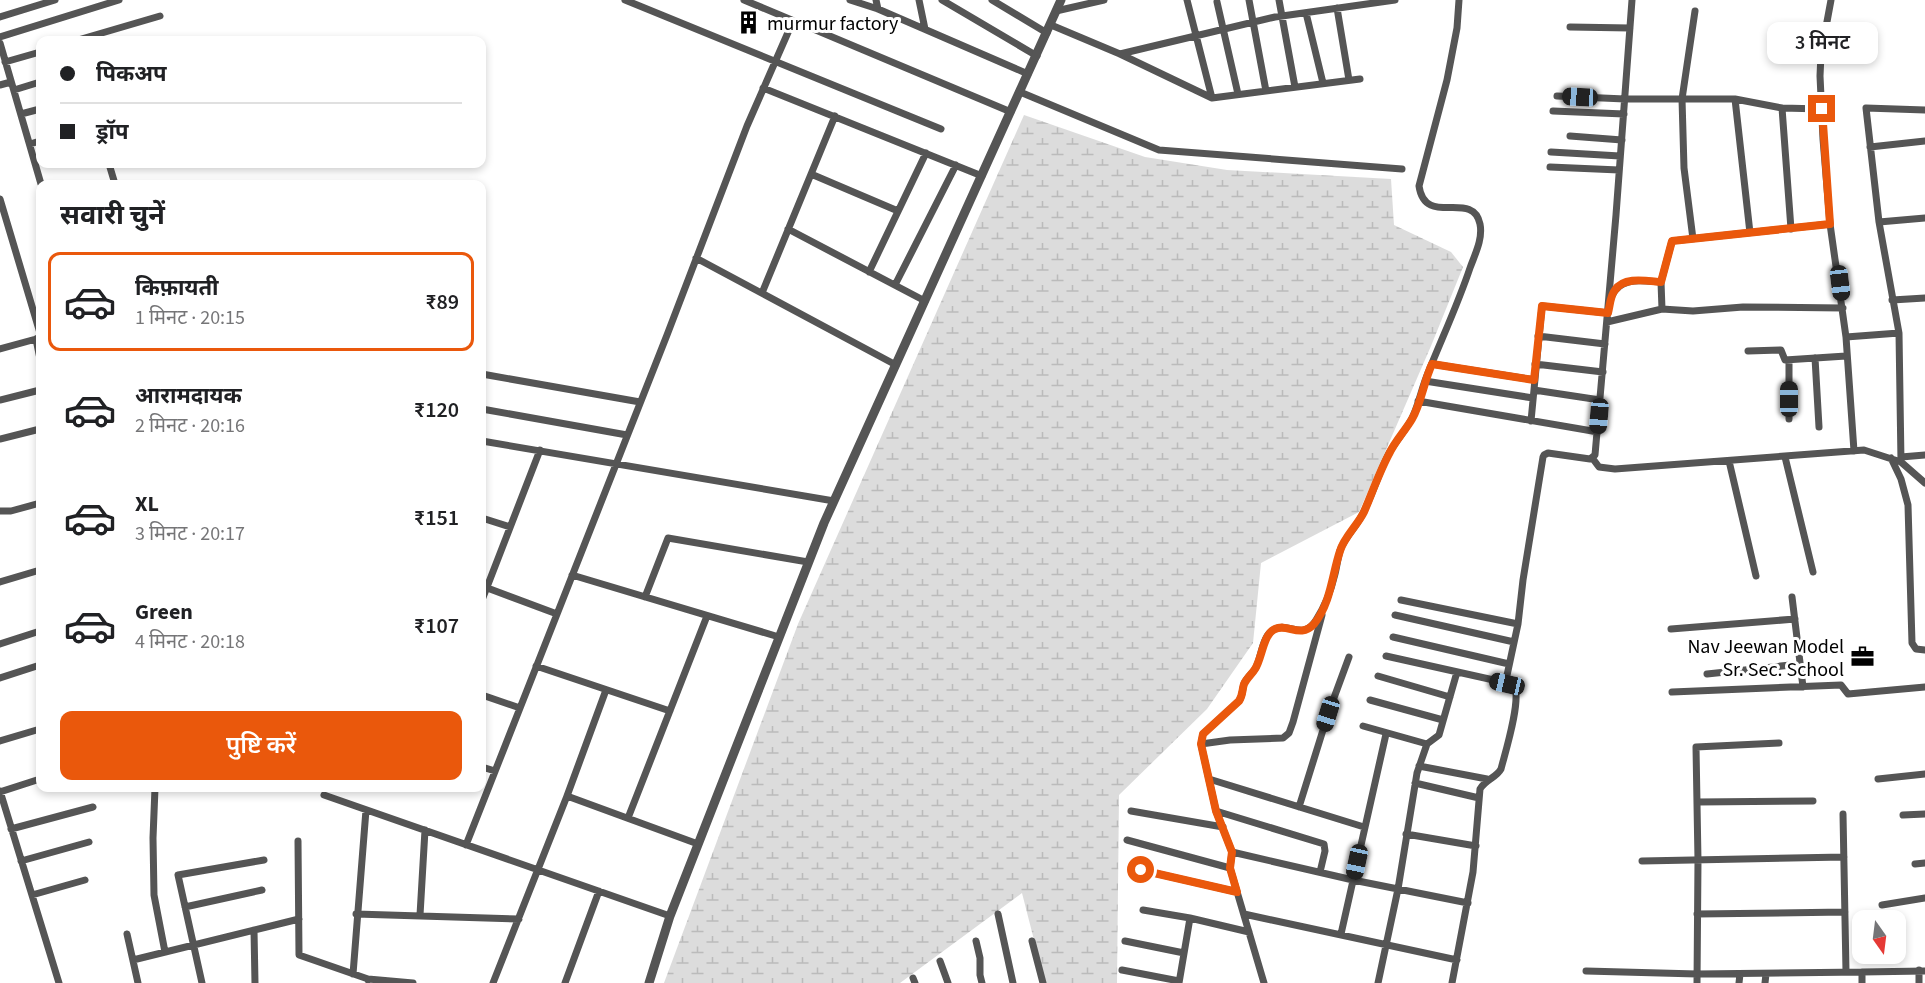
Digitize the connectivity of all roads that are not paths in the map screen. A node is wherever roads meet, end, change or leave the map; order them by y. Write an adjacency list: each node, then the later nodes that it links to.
1 (55, 0): 27 (street)
2 (119, 0): 37 (street)
3 (625, 0): 42 (street)
4 (744, 0): 28 (street)
5 (850, 0): 22 (street)
6 (876, 0): 22 (street)
7 (919, 0): 32 (street)
8 (942, 0): 41 (street)
9 (992, 0): 33 (street)
10 (1104, 0): 20 (street)
11 (1187, 0): 36 (street)
12 (1249, 0): 29 (street)
13 (1280, 0): 26 (street)
14 (1395, 0): 18 (street)
15 (1459, 0): 119 (street)
16 (1632, 0): 31 (street)
17 (1831, 0): 62 (street)
18 (1377, 1): 21 (street)
19 (1217, 2): 34 (street)
20 (1058, 4): 33 (street)
21 (1337, 8): 24 (street); 46 (street)
22 (878, 9): 32 (street)
23 (1695, 11): 59 (street)
24 (1306, 13): 26 (street); 48 (street)
25 (160, 16): 35 (street)
26 (1283, 16): 29 (street); 51 (street)
27 (0, 17)
28 (793, 21): 42 (street); 66 (street)
29 (1253, 22): 34 (street); 53 (street)
30 (1570, 27): 31 (street)
31 (1630, 28): 58 (street)
32 (925, 29): 44 (street)
33 (1049, 29): 40 (street); 41 (street)
34 (1223, 29): 36 (street); 55 (street)
35 (92, 36)
36 (1196, 36): 40 (street); 57 (street)
37 (0, 37)
38 (0, 44): 43 (street)
39 (36, 53): 43 (street)
40 (1120, 54): 57 (street)
41 (1037, 56): 44 (street)
42 (775, 61): 52 (street); 70 (street)
43 (5, 62): 50 (street)
44 (1028, 74): 54 (street)
45 (1360, 79): 46 (street)
46 (1349, 80): 48 (street)
47 (36, 83): 50 (street)
48 (1323, 83): 51 (street)
49 (0, 85): 50 (street)
50 (13, 86): 67 (street)
51 (1294, 87): 53 (street)
52 (763, 88): 69 (street); 96 (street)
53 (1266, 91): 55 (street)
54 (1020, 92): 66 (street); 83 (street)
55 (1238, 94): 57 (street)
56 (1557, 96): 58 (street)
57 (1212, 98)
58 (1625, 99): 59 (street); 68 (street)
59 (1682, 99): 60 (street); 95 (street)
60 (1734, 99): 61 (street); 94 (street)
61 (1782, 108): 62 (street); 92 (street)
62 (1822, 109): 91 (street)
63 (36, 110): 67 (street)
64 (1925, 110): 76 (street)
65 (1552, 111): 68 (street)
66 (1011, 112): 86 (street)
67 (21, 114): 75 (street)
68 (1624, 114): 72 (street)
69 (835, 116): 78 (street); 85 (street)
70 (942, 129)
71 (1570, 136): 72 (street)
72 (1622, 140): 79 (street)
73 (1925, 141): 76 (street)
74 (36, 142): 75 (street)
75 (30, 144): 81 (street)
76 (1870, 147): 90 (street)
77 (1551, 152): 79 (street)
78 (926, 153): 80 (street); 88 (street)
79 (1620, 156): 84 (street)
80 (956, 165): 86 (street); 99 (street)
81 (36, 166)
82 (1550, 167): 84 (street)
83 (1401, 169)
84 (1619, 170): 106 (street)
85 (811, 174): 88 (street); 93 (street)
86 (982, 176): 103 (street)
87 (0, 199): 108 (street)
88 (898, 211): 97 (street)
89 (1925, 218): 90 (street)
90 (1879, 222): 102 (street)
91 (1830, 224): 92 (street); 104 (street)
92 (1791, 228): 94 (street)
93 (788, 229): 97 (street); 100 (street)
94 (1750, 233): 95 (street)
95 (1693, 238): 98 (street)
96 (696, 258): 100 (street); 131 (street)
97 (869, 272): 99 (street)
98 (1661, 282): 105 (street); 106 (street)
99 (895, 285): 103 (street)
100 (762, 293): 121 (street)
101 (1925, 298): 102 (street)
102 (1892, 300): 109 (street)
103 (925, 301): 121 (street)
104 (1843, 308): 105 (street); 111 (street)
105 (1662, 309): 107 (street)
106 (1608, 313): 107 (street); 110 (street)
107 (1607, 322): 113 (street)
108 (36, 326)
109 (1899, 333): 111 (street); 147 (street)
110 (1538, 336): 113 (street); 120 (street)
111 (1846, 336): 116 (street)
112 (36, 338): 114 (street)
113 (1605, 344): 122 (street)
114 (0, 349)
115 (1748, 351): 118 (street)
116 (1846, 356): 117 (street); 142 (street)
117 (1815, 358): 118 (street); 135 (street)
118 (1789, 360): 133 (street)
119 (1432, 364): 124 (street); 125 (street)
120 (1535, 364): 122 (street); 124 (street)
121 (896, 365): 151 (street)
122 (1603, 372): 129 (street)
123 (486, 375): 131 (street)
124 (1534, 380): 127 (street)
125 (1425, 381): 127 (street); 130 (street)
126 (36, 391): 128 (street)
127 (1533, 394): 129 (street); 134 (street)
128 (0, 400)
129 (1600, 400): 137 (street)
130 (1418, 401): 134 (street); 167 (street)
131 (640, 402): 138 (street)
132 (486, 410): 138 (street)
133 (1789, 419)
134 (1531, 421): 137 (street)
135 (1819, 427)
136 (36, 430): 139 (street)
137 (1598, 432): 146 (street)
138 (627, 435): 149 (street)
139 (0, 439)
140 (486, 442): 141 (street)
141 (540, 450): 149 (street); 155 (street)
142 (1854, 451): 144 (street); 145 (street)
143 (1925, 455): 147 (street)
144 (1785, 457): 148 (street); 158 (street)
145 (1891, 458): 147 (street); 179 (street)
146 (1593, 459): 148 (street); 172 (street)
147 (1901, 459): 150 (street)
148 (1729, 461): 160 (street)
149 (616, 463): 151 (street); 159 (street)
150 (1925, 483)
151 (834, 501): 156 (street)
152 (36, 504): 153 (street)
153 (0, 511)
154 (486, 519): 155 (street)
155 (510, 527): 162 (street)
156 (808, 562): 164 (street); 175 (street)
157 (36, 571): 161 (street)
158 (1813, 572)
159 (572, 575): 164 (street); 168 (street)
160 (1756, 576)
161 (0, 582)
162 (486, 582)
163 (486, 588): 168 (street)
164 (645, 597): 170 (street)
165 (1792, 597): 171 (street)
166 (1401, 600): 172 (street)
167 (1325, 604): 206 (street); 206 (street)
168 (557, 614): 185 (street)
169 (1395, 615): 177 (street)
170 (707, 616): 175 (street); 199 (street)
171 (1795, 619): 173 (street); 183 (street)
172 (1518, 624): 177 (street)
173 (1671, 629)
174 (36, 632): 178 (street)
175 (779, 637): 242 (street)
176 (1393, 637): 182 (street)
177 (1514, 642): 182 (street)
178 (0, 644)
179 (1925, 650)
180 (1386, 656): 186 (street)
181 (1349, 657): 225 (street)
182 (1509, 664): 190 (street)
183 (1800, 664): 187 (street); 191 (street)
184 (36, 666): 189 (street)
185 (536, 666): 193 (street); 198 (street)
186 (1457, 672): 190 (street); 196 (street)
187 (1707, 674)
188 (1378, 676): 196 (street)
189 (0, 678)
190 (1507, 684): 213 (street)
191 (1803, 687): 192 (street); 194 (street)
192 (1925, 687)
193 (606, 690): 199 (street); 220 (street)
194 (1672, 692)
195 (486, 696): 198 (street)
196 (1450, 697): 200 (street)
197 (1370, 700): 200 (street)
198 (520, 708): 210 (street)
199 (670, 711): 232 (street)
200 (1443, 720): 207 (street)
201 (1363, 726): 203 (street)
202 (36, 730): 204 (street)
203 (1386, 734): 207 (street); 234 (street)
204 (0, 741)
205 (1779, 743): 223 (street)
206 (1201, 744): 212 (street)
207 (1427, 744): 208 (street)
208 (1419, 766): 213 (street); 216 (street)
209 (486, 768): 210 (street)
210 (495, 771): 241 (street)
211 (1925, 774): 214 (street)
212 (1209, 779): 225 (street); 228 (street)
213 (1487, 779): 221 (street)
214 (1878, 779)
215 (36, 780): 217 (street)
216 (1415, 783): 221 (street); 237 (street)
217 (0, 792): 235 (street)
218 (155, 792): 287 (street)
219 (324, 795): 226 (street)
220 (567, 796): 232 (street); 253 (street)
221 (1479, 798): 243 (street)
222 (1813, 801): 223 (street)
223 (1698, 802): 247 (street)
224 (93, 807): 235 (street)
225 (1299, 807): 234 (street)
226 (366, 810): 236 (street); 269 (street)
227 (1131, 811): 233 (street)
228 (1216, 811): 233 (street); 255 (street)
229 (1844, 814): 245 (street)
230 (1925, 814): 231 (street)
231 (1903, 815)
232 (628, 818): 242 (street)
233 (1222, 827): 244 (street)
234 (1364, 827): 257 (street)
235 (11, 829): 248 (street)
236 (425, 830): 241 (street); 273 (street)
237 (1406, 834): 243 (street); 258 (street)
238 (1127, 840): 252 (street)
239 (298, 841): 276 (street)
240 (89, 842): 248 (street)
241 (466, 844): 253 (street)
242 (698, 844): 274 (street)
243 (1476, 846): 264 (street)
244 (1232, 852): 252 (street); 255 (street)
245 (1844, 857): 247 (street); 268 (street)
246 (264, 860): 266 (street)
247 (1698, 860): 249 (street); 272 (street)
248 (21, 861): 262 (street)
249 (1642, 861)
250 (1925, 862): 251 (street)
251 (1915, 864)
252 (1230, 868): 261 (street)
253 (538, 870): 260 (street); 277 (street)
254 (1141, 870): 261 (street)
255 (1320, 872): 257 (street)
256 (85, 880): 262 (street)
257 (1353, 880): 258 (street); 281 (street)
258 (1398, 889): 264 (street); 286 (street)
259 (262, 890): 266 (street)
260 (599, 891): 274 (street); 310 (street)
261 (1237, 892): 271 (street)
262 (32, 895): 304 (street)
263 (1925, 898): 265 (street)
264 (1468, 903): 290 (street)
265 (1882, 904)
266 (185, 907): 285 (street)
267 (1143, 910): 275 (street)
268 (1845, 912): 272 (street); 295 (street)
269 (356, 914): 273 (street); 297 (street)
270 (998, 914): 314 (street)
271 (1244, 914): 279 (street); 281 (street)
272 (1697, 914): 298 (street)
273 (420, 915): 277 (street)
274 (670, 916): 311 (street)
275 (1190, 918): 279 (street); 288 (street)
276 (299, 919): 278 (street); 297 (street)
277 (519, 919): 309 (street)
278 (254, 930): 285 (street); 307 (street)
279 (1249, 932): 316 (street)
280 (127, 934): 289 (street)
281 (1341, 934): 286 (street)
282 (976, 941): 313 (street)
283 (1032, 941): 315 (street)
284 (1125, 941): 288 (street)
285 (193, 945): 287 (street); 306 (street)
286 (1387, 946): 290 (street); 317 (street)
287 (165, 952): 289 (street)
288 (1184, 953): 303 (street)
289 (133, 960): 305 (street)
290 (1457, 960): 318 (street)
291 (940, 961): 312 (street)
292 (1122, 970): 303 (street)
293 (1922, 970): 296 (street); 324 (street)
294 (1586, 971): 298 (street)
295 (1846, 972): 296 (street); 301 (street)
296 (1862, 972): 323 (street)
297 (353, 974): 302 (street)
298 (1697, 974): 299 (street); 319 (street)
299 (1740, 974): 300 (street); 320 (street)
300 (1766, 974): 301 (street); 321 (street)
301 (1804, 974): 322 (street)
302 (368, 981): 308 (street)
303 (1179, 982)
304 (59, 983)
305 (138, 983)
306 (202, 983)
307 (255, 983)
308 (413, 983)
309 (494, 983)
310 (565, 983)
311 (649, 983)
312 (948, 983)
313 (982, 983)
314 (1013, 983)
315 (1043, 983)
316 (1264, 983)
317 (1378, 983)
318 (1452, 983)
319 (1697, 983)
320 (1739, 983)
321 (1766, 983)
322 (1804, 983)
323 (1862, 983)
324 (1919, 983)

